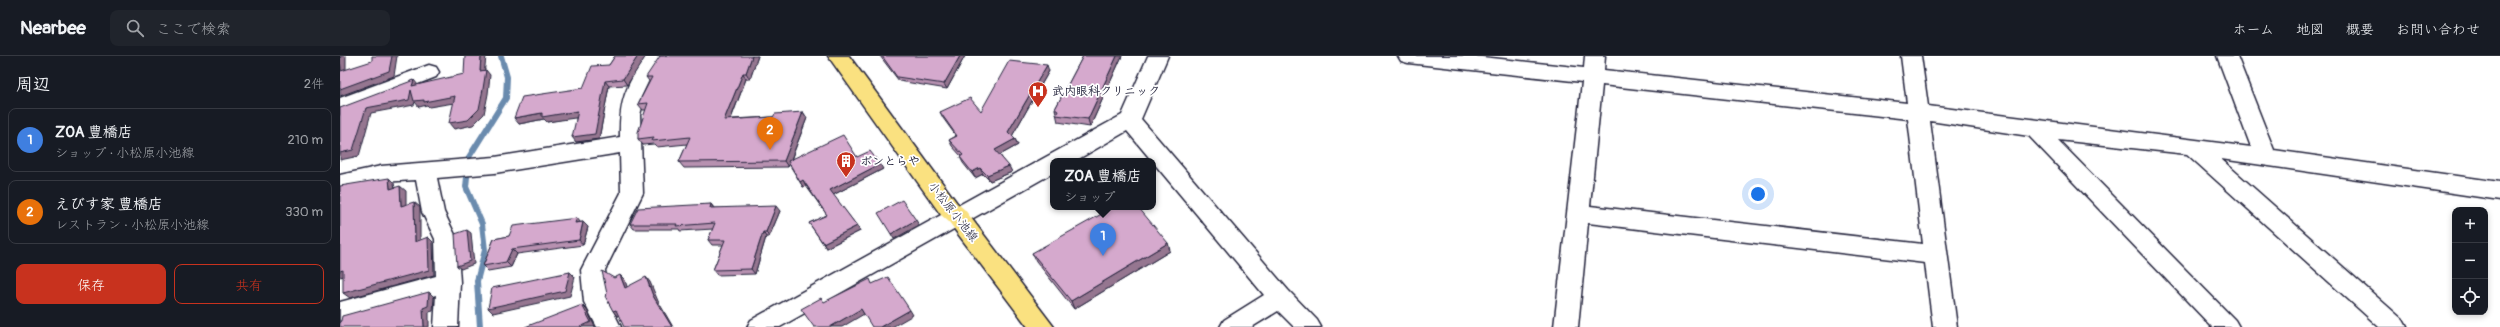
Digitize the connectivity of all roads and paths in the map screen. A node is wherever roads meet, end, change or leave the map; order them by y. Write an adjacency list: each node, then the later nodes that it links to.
1 (656, 56): 13 (street)
2 (838, 56): 22 (main road, 小松原小池線)
3 (1158, 56): 11 (street)
4 (1408, 56): 7 (street)
5 (1911, 56): 10 (street)
6 (2227, 56): 16 (street)
7 (1594, 66): 10 (street); 21 (street)
8 (430, 72): 9 (street)
9 (340, 106)
10 (1918, 112): 12 (street); 23 (street)
11 (1130, 120): 15 (street); 25 (street)
12 (2034, 129): 14 (street); 35 (street)
13 (630, 143): 18 (street); 28 (street)
14 (2193, 147): 16 (street); 36 (street)
15 (1062, 158)
16 (2266, 158): 20 (street)
17 (1050, 165): 22 (street)
18 (425, 170): 19 (street); 24 (street)
19 (340, 183)
20 (2500, 191)
21 (1578, 213): 23 (street); 33 (street)
22 (957, 216): 29 (street); 30 (main road, 小松原小池線)
23 (1935, 255): 34 (street)
24 (448, 282): 26 (street); 27 (street)
25 (1280, 297): 31 (street); 32 (street)
26 (340, 312)
27 (446, 327)
28 (609, 327)
29 (759, 327)
30 (1042, 327)
31 (1232, 327)
32 (1309, 327)
33 (1566, 327)
34 (1945, 327)
35 (2227, 327)
36 (2395, 327)

